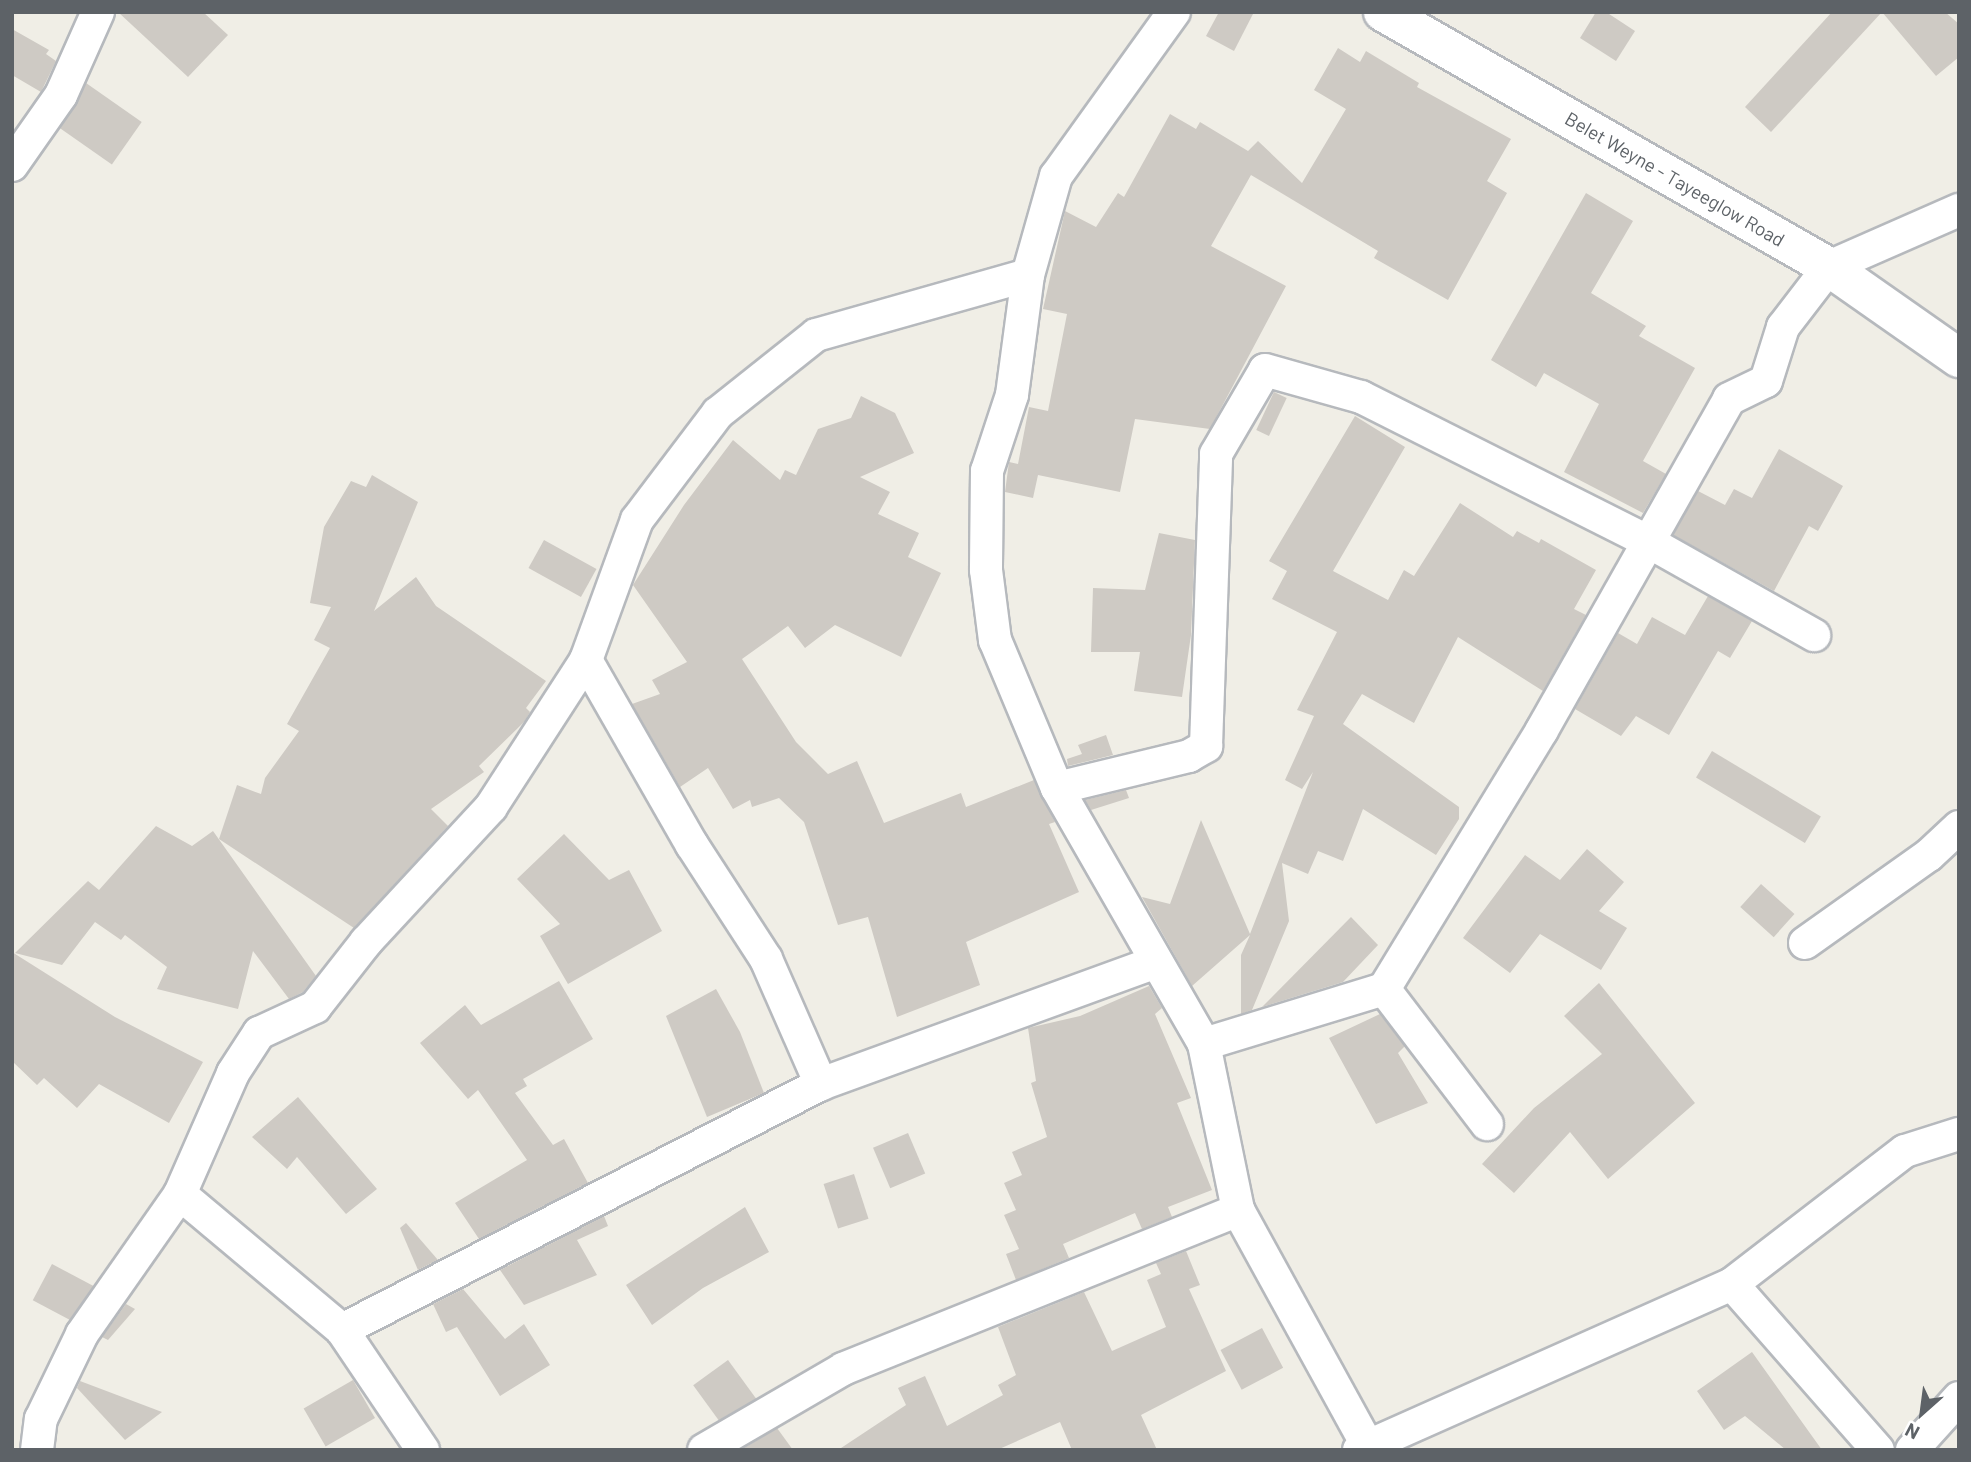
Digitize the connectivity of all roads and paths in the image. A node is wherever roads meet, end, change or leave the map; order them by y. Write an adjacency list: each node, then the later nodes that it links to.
1 (99, 12): 4 (street)
2 (1174, 12): 7 (street)
3 (1383, 12): 6 (main road, Belet Weyne - Tayeeglow Road)
4 (12, 165)
5 (1959, 210): 6 (street)
6 (1829, 267): 8 (main road, Belet Weyne - Tayeeglow Road); 9 (street)
7 (1028, 275): 11 (street); 12 (street)
8 (1959, 358)
9 (1647, 541): 10 (street); 12 (street); 16 (street)
10 (1814, 635)
11 (586, 660): 18 (street); 21 (street)
12 (1057, 788): 15 (street)
13 (1959, 827): 14 (street)
14 (1805, 943)
15 (1154, 963): 17 (street); 18 (street)
16 (1384, 989): 17 (street); 19 (street)
17 (1204, 1044): 22 (street)
18 (821, 1084): 24 (street)
19 (1487, 1124)
20 (1959, 1134): 23 (street)
21 (180, 1194): 24 (street); 27 (street)
22 (1238, 1210): 26 (street); 29 (street)
23 (1732, 1284): 26 (street); 30 (street)
24 (342, 1330): 28 (street)
25 (1959, 1398): 31 (street)
26 (1365, 1448)
27 (37, 1450)
28 (424, 1450)
29 (704, 1450)
30 (1878, 1450)
31 (1912, 1450)

